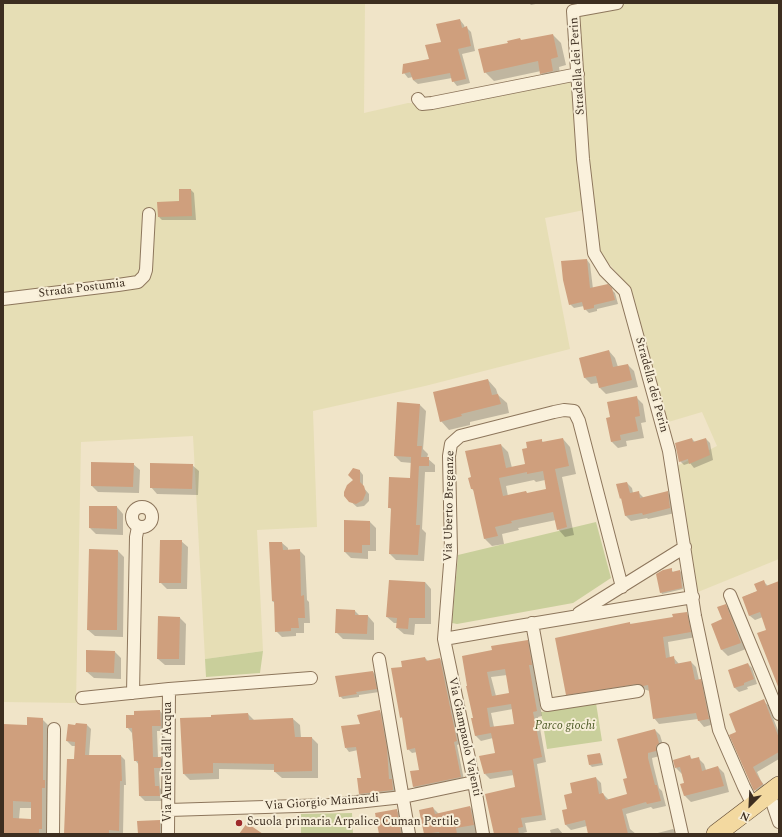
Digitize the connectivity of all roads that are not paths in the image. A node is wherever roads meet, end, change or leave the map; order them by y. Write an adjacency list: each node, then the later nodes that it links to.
1 (617, 3): 2 (street, Stradella dei Perin)
2 (578, 74): 3 (street); 7 (street, Stradella dei Perin)
3 (418, 99)
4 (149, 214): 5 (street, Strada Postumia)
5 (3, 299)
6 (138, 527): 18 (street)
7 (685, 546): 8 (street); 10 (street, Stradella dei Perin)
8 (622, 587): 11 (street); 13 (street, Via Uberto Breganze)
9 (730, 595): 20 (street)
10 (693, 597): 11 (street); 26 (street, Stradella dei Perin)
11 (575, 616): 12 (street)
12 (532, 623): 13 (street); 17 (street)
13 (444, 640): 23 (street, Via Giampaolo Vajenti)
14 (380, 659): 25 (street)
15 (311, 678): 16 (street, Via Aurelio dall'Acqua)
16 (169, 689): 18 (street, Via Aurelio dall'Acqua); 27 (street, Via Aurelio dall'Acqua)
17 (638, 691)
18 (133, 693): 19 (street, Via Aurelio dall'Acqua)
19 (82, 698)
20 (779, 714)
21 (54, 729): 29 (street)
22 (663, 748): 33 (street)
23 (474, 782): 25 (street, Via Giorgio Mainardi); 32 (street, Via Giampaolo Vajenti)
24 (774, 790): 26 (main road); 28 (street)
25 (403, 797): 27 (street, Via Giorgio Mainardi); 31 (street)
26 (753, 805): 34 (main road)
27 (169, 810): 30 (street, Via Aurelio dall'Acqua)
28 (779, 822)
29 (53, 834)
30 (168, 834)
31 (409, 834)
32 (483, 834)
33 (682, 834)
34 (716, 834)

